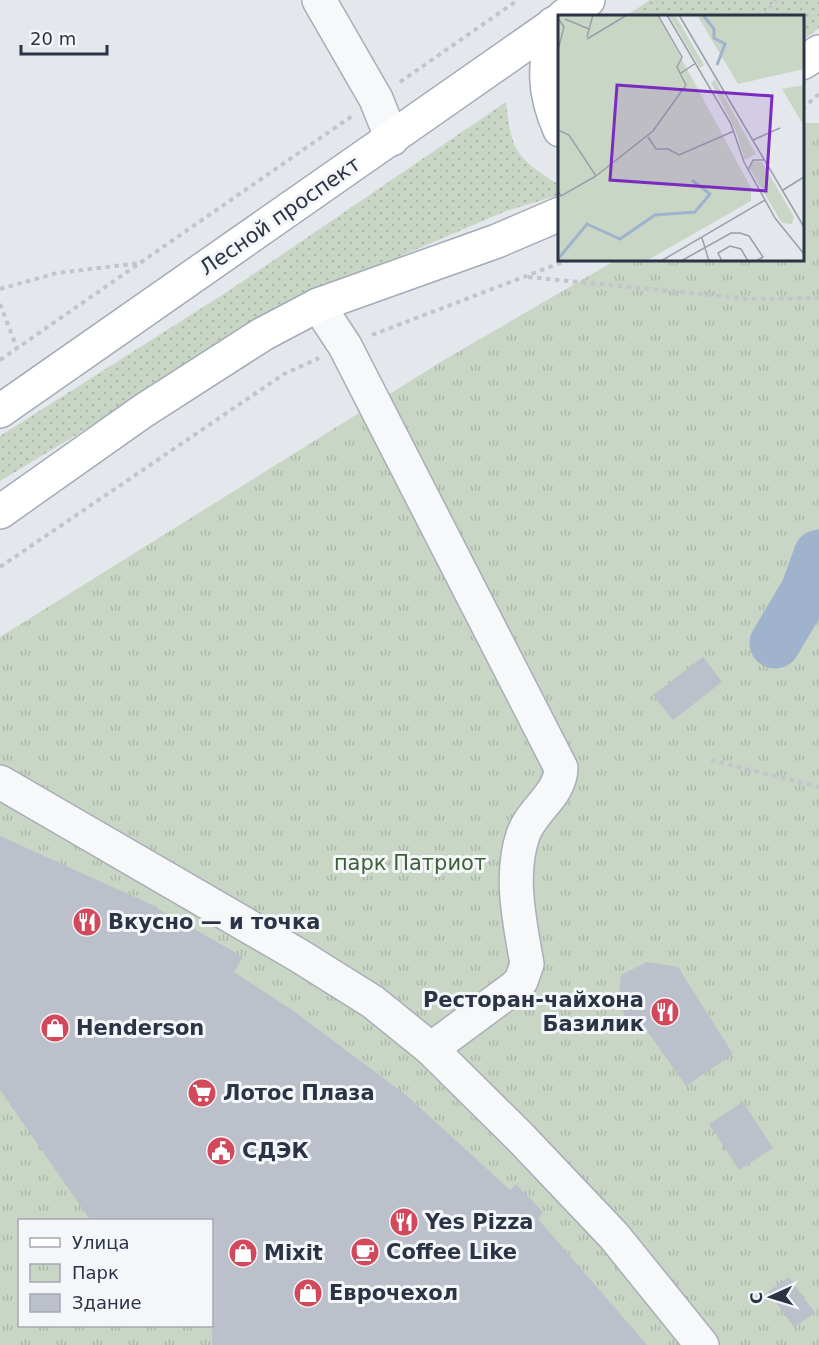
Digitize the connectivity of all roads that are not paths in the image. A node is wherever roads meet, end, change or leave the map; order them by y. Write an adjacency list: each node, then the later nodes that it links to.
1 (319, 0): 9 (lane)
2 (588, 0): 3 (main road, Лесной проспект)
3 (566, 15)
4 (558, 21): 9 (main road, Лесной проспект)
5 (558, 23): 8 (main road)
6 (819, 52): 7 (main road)
7 (804, 62)
8 (558, 126)
9 (392, 139): 12 (main road, Лесной проспект)
10 (558, 215): 11 (main road)
11 (318, 304): 13 (main road); 15 (lane)
12 (0, 411)
13 (0, 512)
14 (0, 782): 15 (lane)
15 (431, 1049): 16 (lane)
16 (702, 1345)

